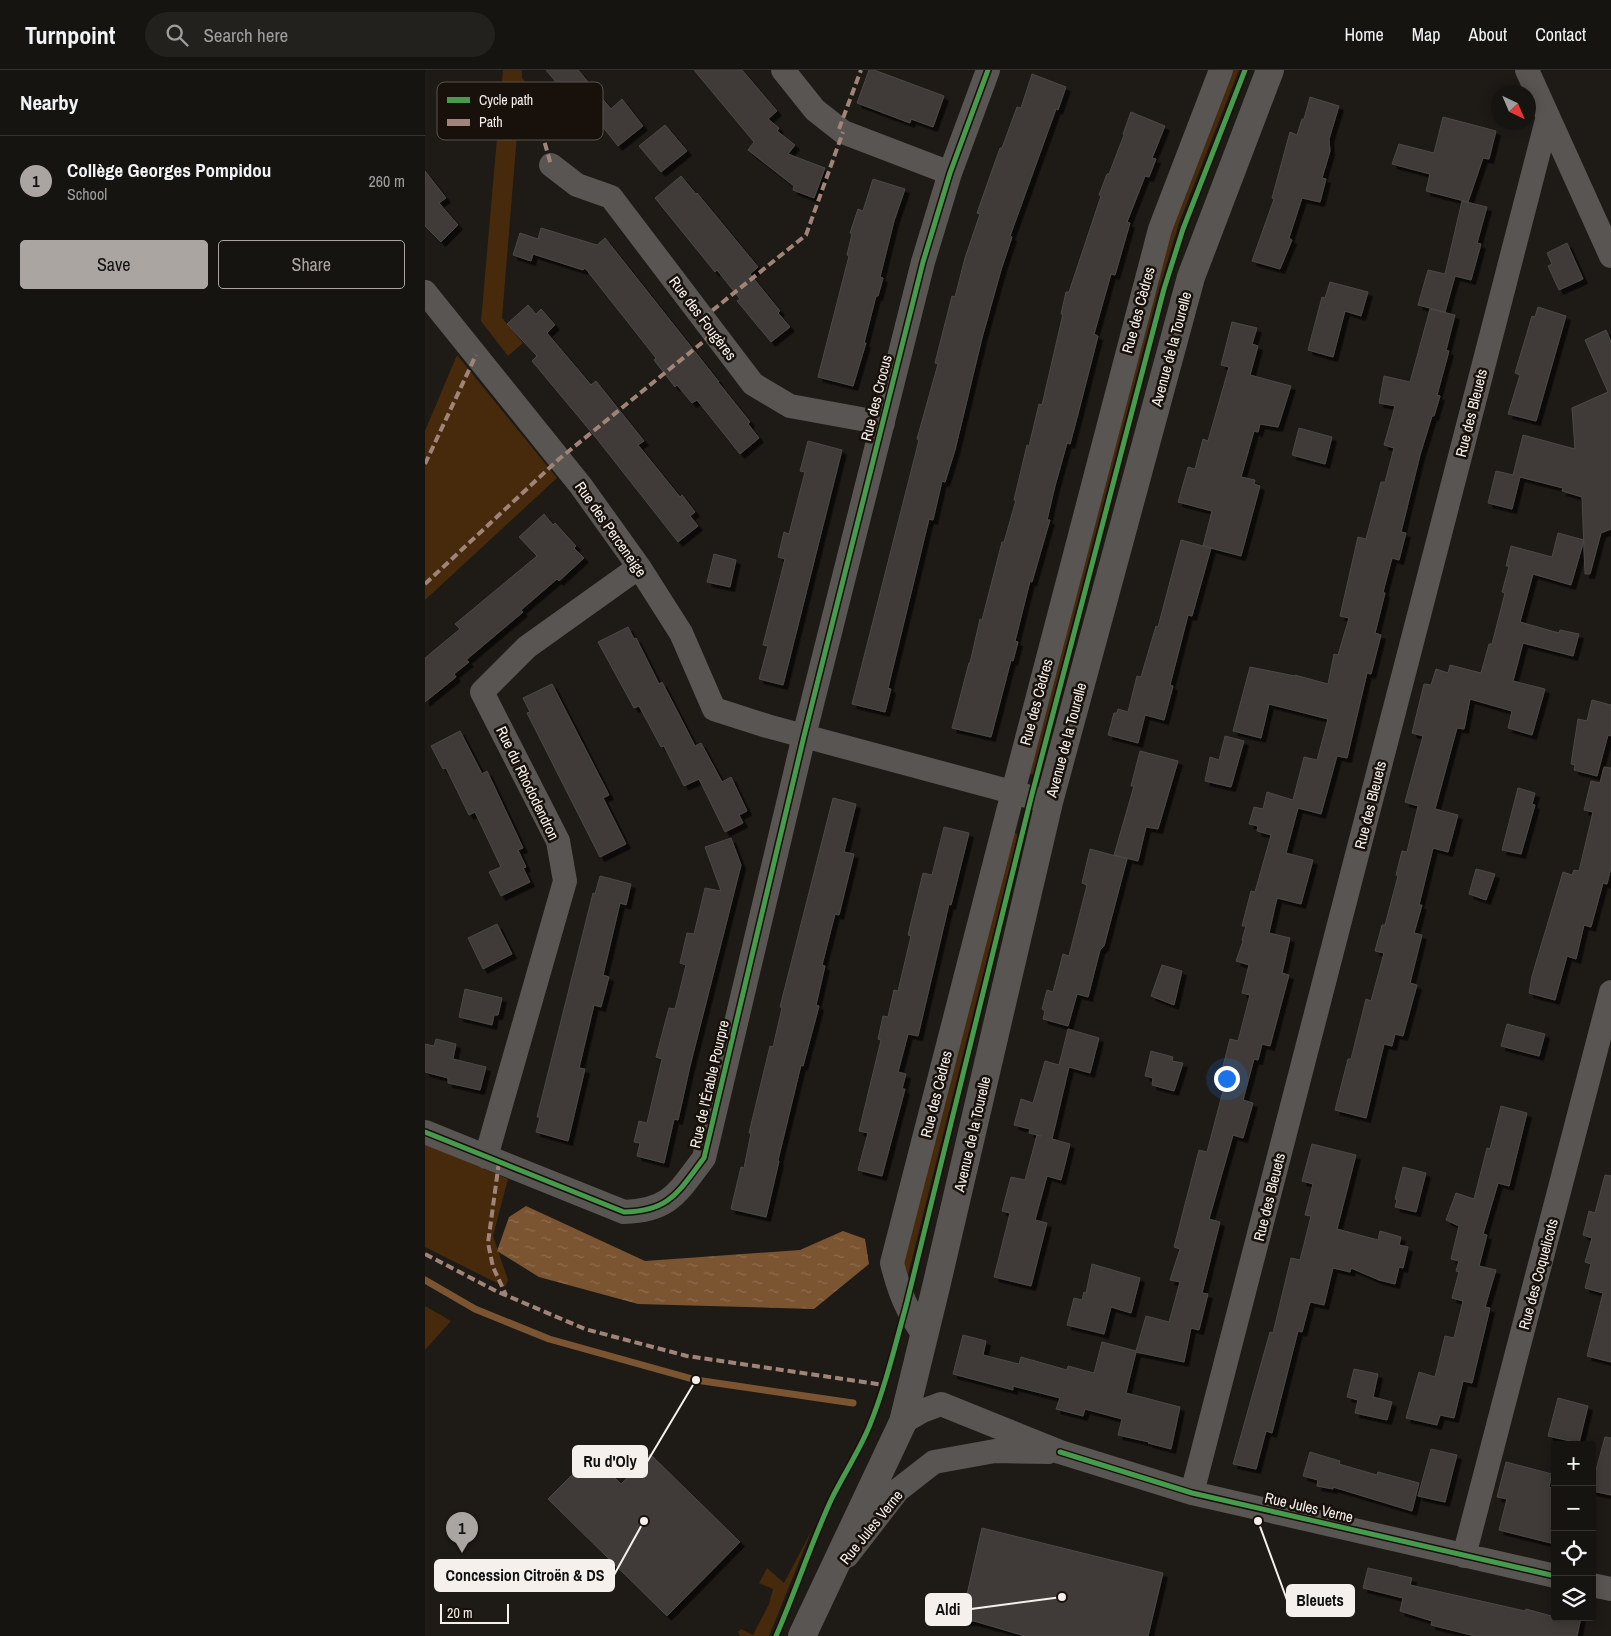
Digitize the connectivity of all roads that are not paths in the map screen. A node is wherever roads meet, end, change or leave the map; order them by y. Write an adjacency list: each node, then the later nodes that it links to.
1 (783, 70): 8 (street)
2 (988, 70): 8 (street, Rue des Crocus)
3 (1221, 70): 14 (street, Rue des Cèdres)
4 (1270, 70): 15 (main road, Avenue de la Tourelle)
5 (1527, 70): 6 (street)
6 (1547, 116): 9 (street); 24 (street, Rue des Bleuets)
7 (551, 165): 11 (street, Rue des Fougères)
8 (951, 173): 11 (street, Rue des Crocus)
9 (1611, 256)
10 (425, 292): 12 (street, Rue des Perceneige)
11 (883, 422): 13 (street, Rue des Crocus)
12 (639, 566): 13 (street, Rue des Perceneige); 18 (street, Rue du Rhododendron)
13 (804, 736): 14 (street); 18 (street, Rue de l'Érable Pourpre)
14 (1013, 792): 15 (street); 20 (street, Rue des Cèdres)
15 (1049, 802): 19 (main road, Avenue de la Tourelle)
16 (1611, 992): 25 (street, Rue des Coquelicots)
17 (425, 1132): 18 (street, Rue de l'Érable Pourpre)
18 (486, 1157)
19 (936, 1287): 20 (main road, Avenue de la Tourelle); 21 (street)
20 (925, 1335): 22 (main road, Avenue de la Tourelle)
21 (941, 1404): 22 (street); 23 (street, Rue Jules Verne)
22 (903, 1422): 27 (main road, Avenue de la Tourelle)
23 (1060, 1452): 24 (street, Rue Jules Verne); 27 (street, Rue Jules Verne)
24 (1192, 1493): 25 (street, Rue Jules Verne)
25 (1464, 1556): 26 (street, Rue Jules Verne)
26 (1551, 1575)
27 (829, 1580): 30 (main road, Avenue de la Tourelle)
28 (1596, 1586): 29 (street)
29 (1611, 1589)
30 (802, 1636)

